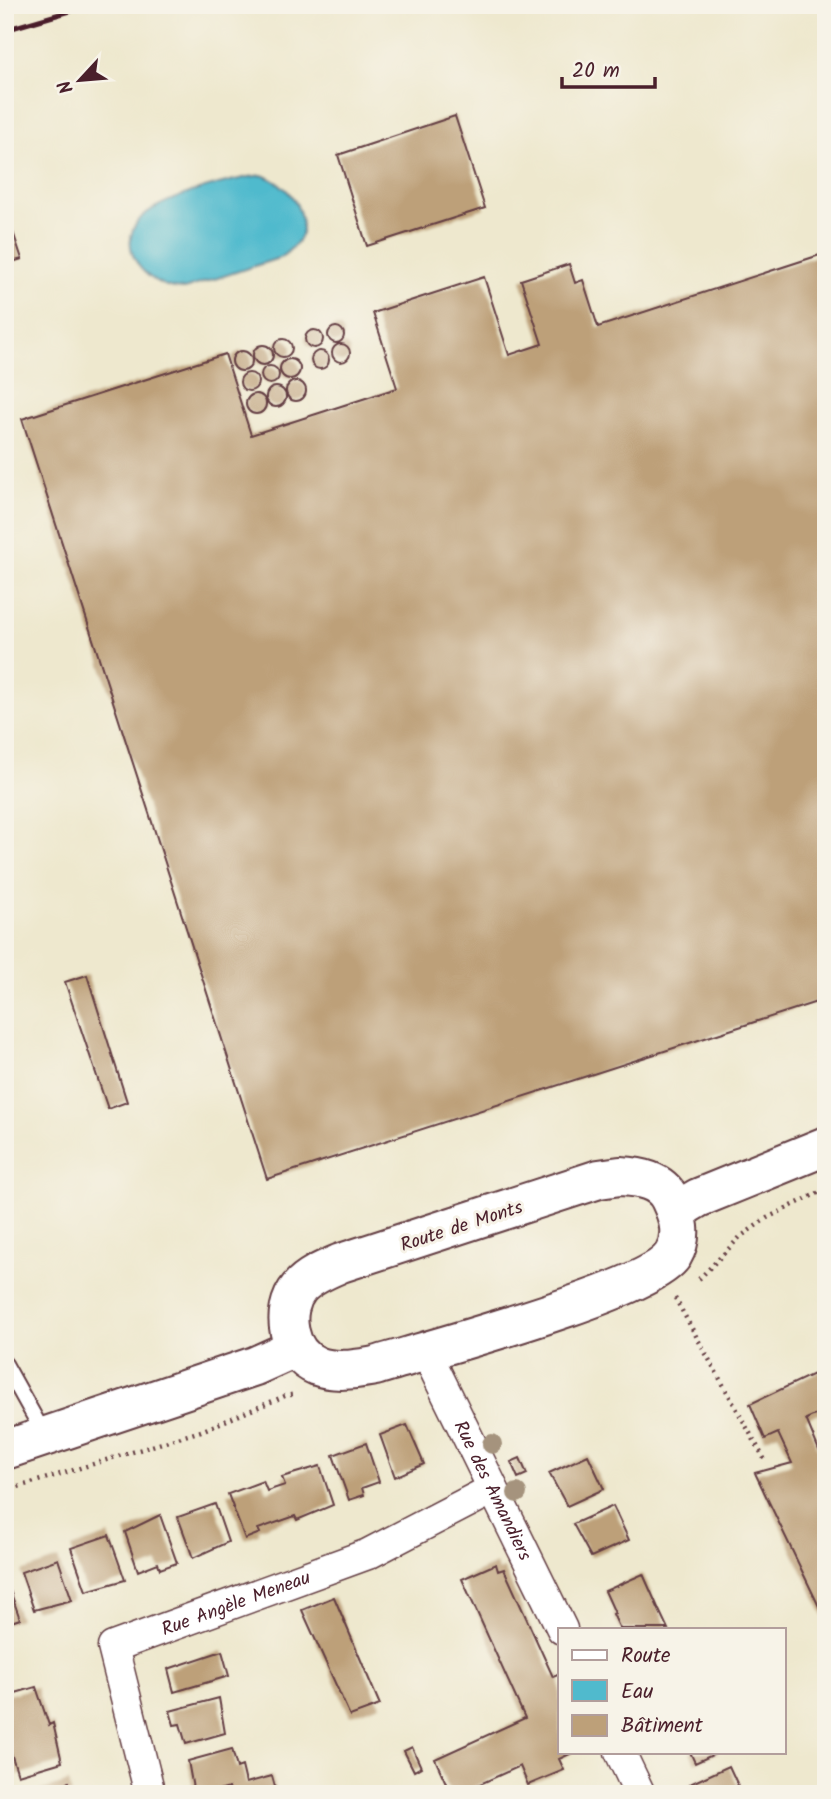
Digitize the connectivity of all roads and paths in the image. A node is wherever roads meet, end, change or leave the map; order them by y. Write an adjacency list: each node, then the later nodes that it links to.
1 (826, 1146): 2 (main road)
2 (676, 1211): 3 (main road); 4 (main road, Route de Monts)
3 (661, 1267): 5 (main road); 10 (path)
4 (295, 1348): 5 (main road); 8 (main road)
5 (425, 1350): 11 (street, Rue des Amandiers)
6 (5, 1364): 8 (lane)
7 (305, 1393): 12 (path)
8 (47, 1438): 9 (main road)
9 (5, 1450)
10 (766, 1462)
11 (493, 1489): 13 (street, Rue des Amandiers); 15 (street, Rue Angèle Meneau)
12 (5, 1491)
13 (562, 1628)
14 (621, 1754): 16 (street)
15 (149, 1794)
16 (640, 1794)

